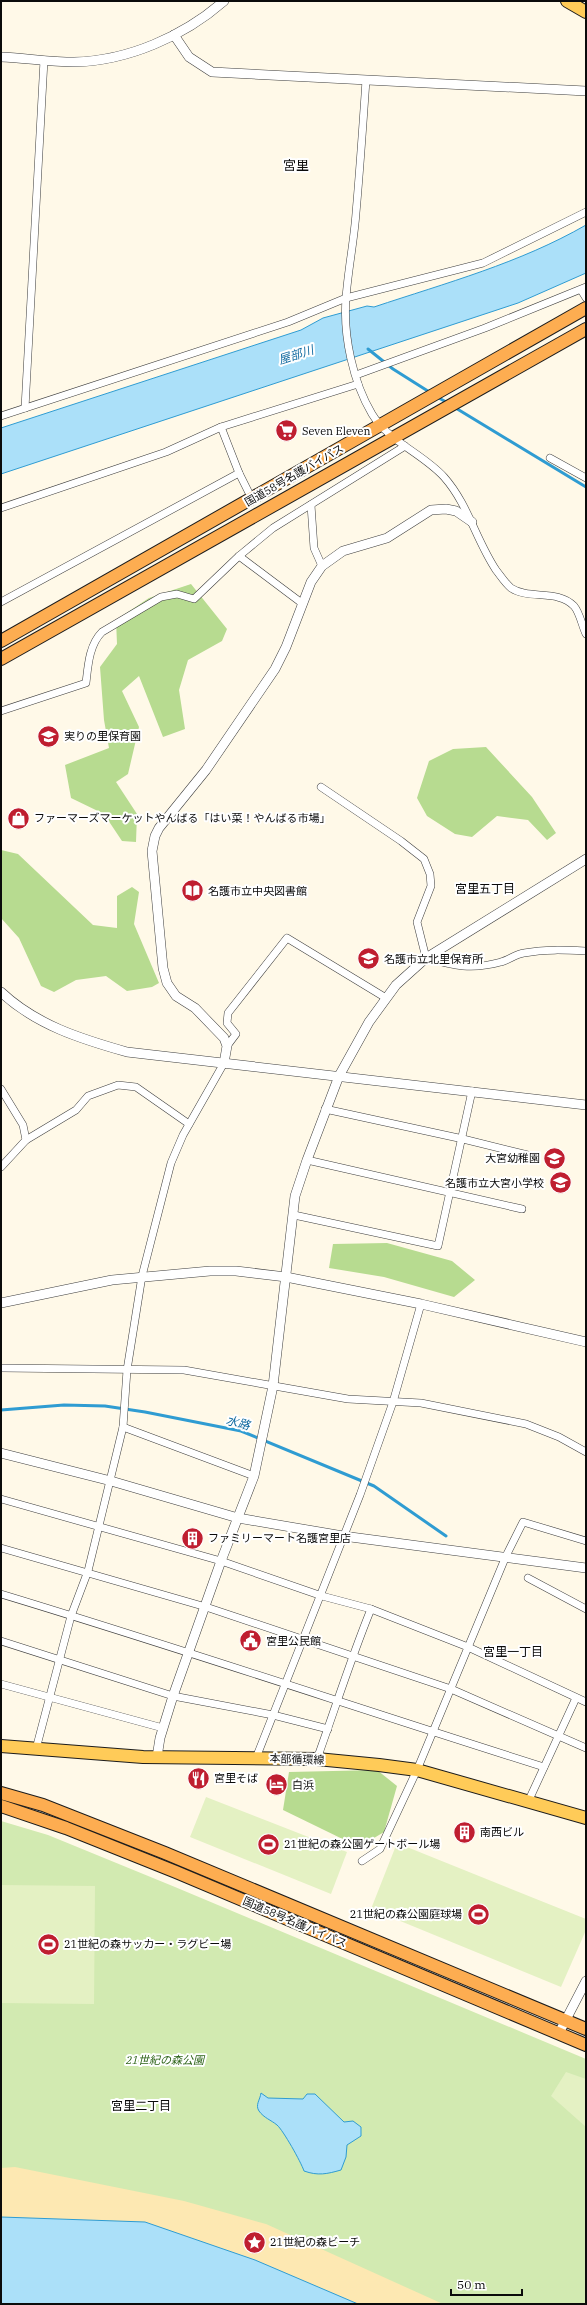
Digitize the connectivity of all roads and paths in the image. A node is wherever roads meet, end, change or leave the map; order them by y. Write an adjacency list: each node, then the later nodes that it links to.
1 (224, 1): 4 (street)
2 (567, 1): 3 (main road)
3 (586, 12)
4 (174, 35): 6 (street); 7 (street)
5 (1, 57): 6 (street)
6 (44, 60): 17 (street)
7 (366, 80): 8 (street); 11 (street)
8 (586, 91)
9 (586, 212): 11 (street)
10 (583, 289): 12 (street); 15 (street)
11 (346, 298): 15 (street); 17 (street)
12 (586, 298)
13 (586, 308): 19 (highway, 国道58号名護バイパス)
14 (586, 329): 21 (highway, 国道58号名護バイパス)
15 (356, 375): 16 (street)
16 (358, 384): 19 (street); 20 (street)
17 (25, 408): 18 (street)
18 (1, 416)
19 (380, 426): 21 (street); 26 (highway, 国道58号名護バイパス)
20 (221, 427): 24 (street); 28 (street)
21 (392, 437): 22 (street); 36 (highway, 国道58号名護バイパス)
22 (405, 446): 27 (street); 29 (street)
23 (550, 458): 25 (street)
24 (239, 473): 26 (street); 32 (street)
25 (586, 478)
26 (252, 499): 35 (highway, 国道58号名護バイパス)
27 (311, 505): 30 (street); 31 (street)
28 (1, 508)
29 (472, 522): 31 (street); 34 (street)
30 (239, 556): 33 (street); 37 (street)
31 (322, 566): 33 (street)
32 (1, 602)
33 (303, 604): 44 (street)
34 (586, 634)
35 (1, 641)
36 (1, 658)
37 (1, 711)
38 (320, 787): 41 (street)
39 (586, 859): 41 (street)
40 (586, 951): 41 (street)
41 (426, 958): 43 (street)
42 (1, 992): 45 (street)
43 (386, 998): 44 (street); 46 (street)
44 (227, 1046): 45 (street)
45 (224, 1063): 46 (street); 51 (street)
46 (340, 1076): 48 (street); 50 (street)
47 (1, 1090): 53 (street)
48 (472, 1091): 49 (street); 52 (street)
49 (586, 1105)
50 (325, 1109): 52 (street); 55 (street)
51 (190, 1124): 53 (street); 60 (street)
52 (463, 1138): 54 (street); 57 (street)
53 (26, 1140): 56 (street)
54 (536, 1157)
55 (307, 1160): 57 (street); 59 (street)
56 (1, 1167)
57 (450, 1192): 58 (street); 59 (street)
58 (522, 1209)
59 (294, 1215): 61 (street)
60 (142, 1276): 61 (street); 62 (street); 66 (street)
61 (286, 1277): 63 (street); 67 (street)
62 (1, 1303)
63 (421, 1304): 64 (street); 68 (street)
64 (586, 1342)
65 (1, 1368): 66 (street)
66 (127, 1370): 67 (street); 69 (street)
67 (273, 1386): 68 (street); 72 (street)
68 (393, 1402): 70 (street); 77 (street)
69 (123, 1427): 72 (street); 73 (street)
70 (586, 1452)
71 (1, 1453): 73 (street)
72 (254, 1476): 75 (street)
73 (111, 1481): 75 (street); 76 (street)
74 (1, 1499): 76 (street)
75 (238, 1518): 77 (street); 81 (street)
76 (100, 1527): 81 (street); 83 (street)
77 (343, 1536): 80 (street); 86 (street)
78 (586, 1541): 80 (street)
79 (1, 1548): 83 (street)
80 (506, 1556): 82 (street); 93 (street)
81 (221, 1561): 86 (street); 87 (street)
82 (586, 1568)
83 (88, 1572): 87 (street); 90 (street)
84 (528, 1578): 89 (street)
85 (1, 1594): 90 (street)
86 (322, 1596): 88 (street); 92 (street)
87 (206, 1607): 92 (street); 94 (street)
88 (371, 1609): 93 (street); 95 (street)
89 (586, 1609)
90 (71, 1616): 94 (street); 96 (street)
91 (1, 1641): 96 (street)
92 (303, 1641): 95 (street); 97 (street)
93 (468, 1647): 99 (street); 102 (street)
94 (189, 1652): 97 (street); 100 (street)
95 (352, 1656): 99 (street); 103 (street)
96 (60, 1660): 100 (street); 101 (street)
97 (285, 1682): 103 (street); 105 (street)
98 (1, 1684): 101 (street)
99 (451, 1689): 108 (street); 109 (street)
100 (173, 1696): 105 (street); 106 (street)
101 (50, 1697): 106 (street); 112 (street)
102 (576, 1698): 104 (street); 109 (street)
103 (339, 1702): 107 (street); 108 (street)
104 (586, 1702)
105 (273, 1716): 107 (street); 114 (street)
106 (163, 1728): 113 (street)
107 (328, 1729): 115 (street)
108 (433, 1732): 116 (street); 117 (street)
109 (559, 1736): 111 (street); 116 (street)
110 (1, 1746): 112 (main road, 本部循環線)
111 (586, 1748)
112 (36, 1749): 113 (main road, 本部循環線)
113 (157, 1757): 114 (main road, 本部循環線)
114 (256, 1758): 115 (main road, 本部循環線)
115 (317, 1759): 117 (main road, 本部循環線)
116 (544, 1767): 119 (street)
117 (417, 1770): 119 (main road, 本部循環線); 122 (street)
118 (1, 1793): 124 (highway, 国道58号名護バイパス)
119 (528, 1802): 121 (main road, 本部循環線)
120 (1, 1806): 126 (highway, 国道58号名護バイパス)
121 (586, 1818)
122 (362, 1861)
123 (586, 1981): 124 (street)
124 (565, 2020): 125 (highway, 国道58号名護バイパス); 126 (street)
125 (586, 2029)
126 (559, 2033): 127 (highway, 国道58号名護バイパス)
127 (586, 2045)

